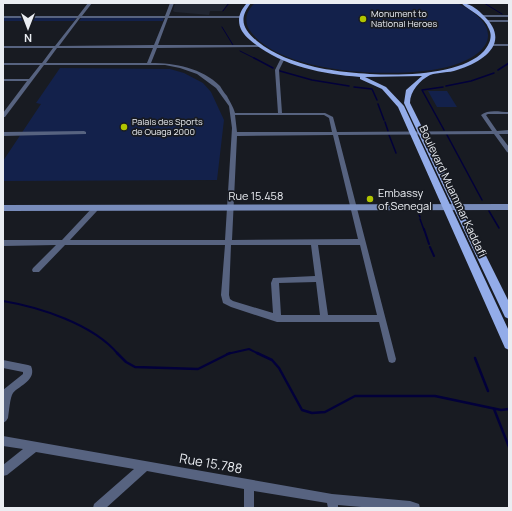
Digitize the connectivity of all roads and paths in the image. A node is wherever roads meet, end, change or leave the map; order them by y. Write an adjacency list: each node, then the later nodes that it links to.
1 (90, 3): 9 (street)
2 (172, 3): 10 (street)
3 (248, 3): 11 (main road)
4 (463, 3): 6 (main road)
5 (216, 16): 10 (street); 11 (street); 12 (street)
6 (483, 16): 7 (street); 13 (main road)
7 (509, 16)
8 (3, 17): 9 (street)
9 (79, 17): 10 (street); 16 (street)
10 (167, 17): 17 (street)
11 (240, 19): 12 (street); 23 (main road)
12 (215, 21): 17 (street)
13 (488, 21): 14 (street); 18 (main road)
14 (509, 21)
15 (3, 22): 16 (street)
16 (75, 22): 17 (street); 21 (street)
17 (165, 22): 22 (street)
18 (493, 45): 19 (street); 29 (main road)
19 (509, 45)
20 (3, 46): 21 (street)
21 (56, 46): 22 (street); 27 (street)
22 (156, 46): 23 (street); 25 (street)
23 (259, 46): 24 (main road)
24 (283, 58): 28 (main road); 32 (street)
25 (149, 63): 27 (street); 34 (street)
26 (3, 64): 27 (street)
27 (43, 64): 31 (street)
28 (348, 74): 29 (main road); 39 (main road, Boulevard Muammar Kaddafi)
29 (428, 74): 39 (main road, Boulevard Muammar Kaddafi)
30 (3, 80): 31 (street)
31 (30, 80): 35 (street)
32 (280, 113): 34 (street); 42 (street)
33 (509, 113): 36 (street)
34 (233, 114): 41 (street)
35 (3, 116)
36 (495, 132): 37 (street); 39 (street); 43 (street)
37 (509, 132)
38 (84, 133): 40 (street)
39 (417, 133): 42 (street); 45 (main road, Boulevard Muammar Kaddafi); 46 (main road, Boulevard Muammar Kaddafi)
40 (3, 134)
41 (235, 134): 42 (street); 49 (street)
42 (335, 134): 44 (street)
43 (509, 151)
44 (354, 207): 45 (main road, Rue 15.458); 49 (main road, Rue 15.458); 51 (street)
45 (447, 207): 46 (main road, Rue 15.458); 62 (main road, Boulevard Muammar Kaddafi)
46 (458, 207): 47 (main road, Rue 15.458); 58 (main road, Boulevard Muammar Kaddafi)
47 (509, 207)
48 (3, 208): 50 (main road, Rue 15.458)
49 (231, 208): 50 (main road, Rue 15.458); 54 (street)
50 (95, 209): 53 (street)
51 (362, 242): 55 (street); 61 (street)
52 (3, 243): 53 (street)
53 (64, 243): 54 (street); 56 (street)
54 (229, 243): 55 (street); 60 (street)
55 (314, 243): 57 (street)
56 (36, 270)
57 (319, 278): 59 (street); 60 (street)
58 (509, 314)
59 (324, 317): 60 (street); 61 (street)
60 (277, 318)
61 (382, 319): 63 (street)
62 (509, 344)
63 (392, 359)
64 (3, 364): 65 (street)
65 (5, 394): 66 (street)
66 (3, 418)
67 (3, 441): 68 (street, Rue 15.788)
68 (35, 446): 69 (street, Rue 15.788); 70 (street)
69 (144, 466): 71 (street, Rue 15.788); 73 (street)
70 (3, 470)
71 (249, 484): 72 (street, Rue 15.788); 74 (street)
72 (332, 503): 75 (street, Rue 15.788)
73 (98, 508)
74 (249, 508)
75 (415, 508)

